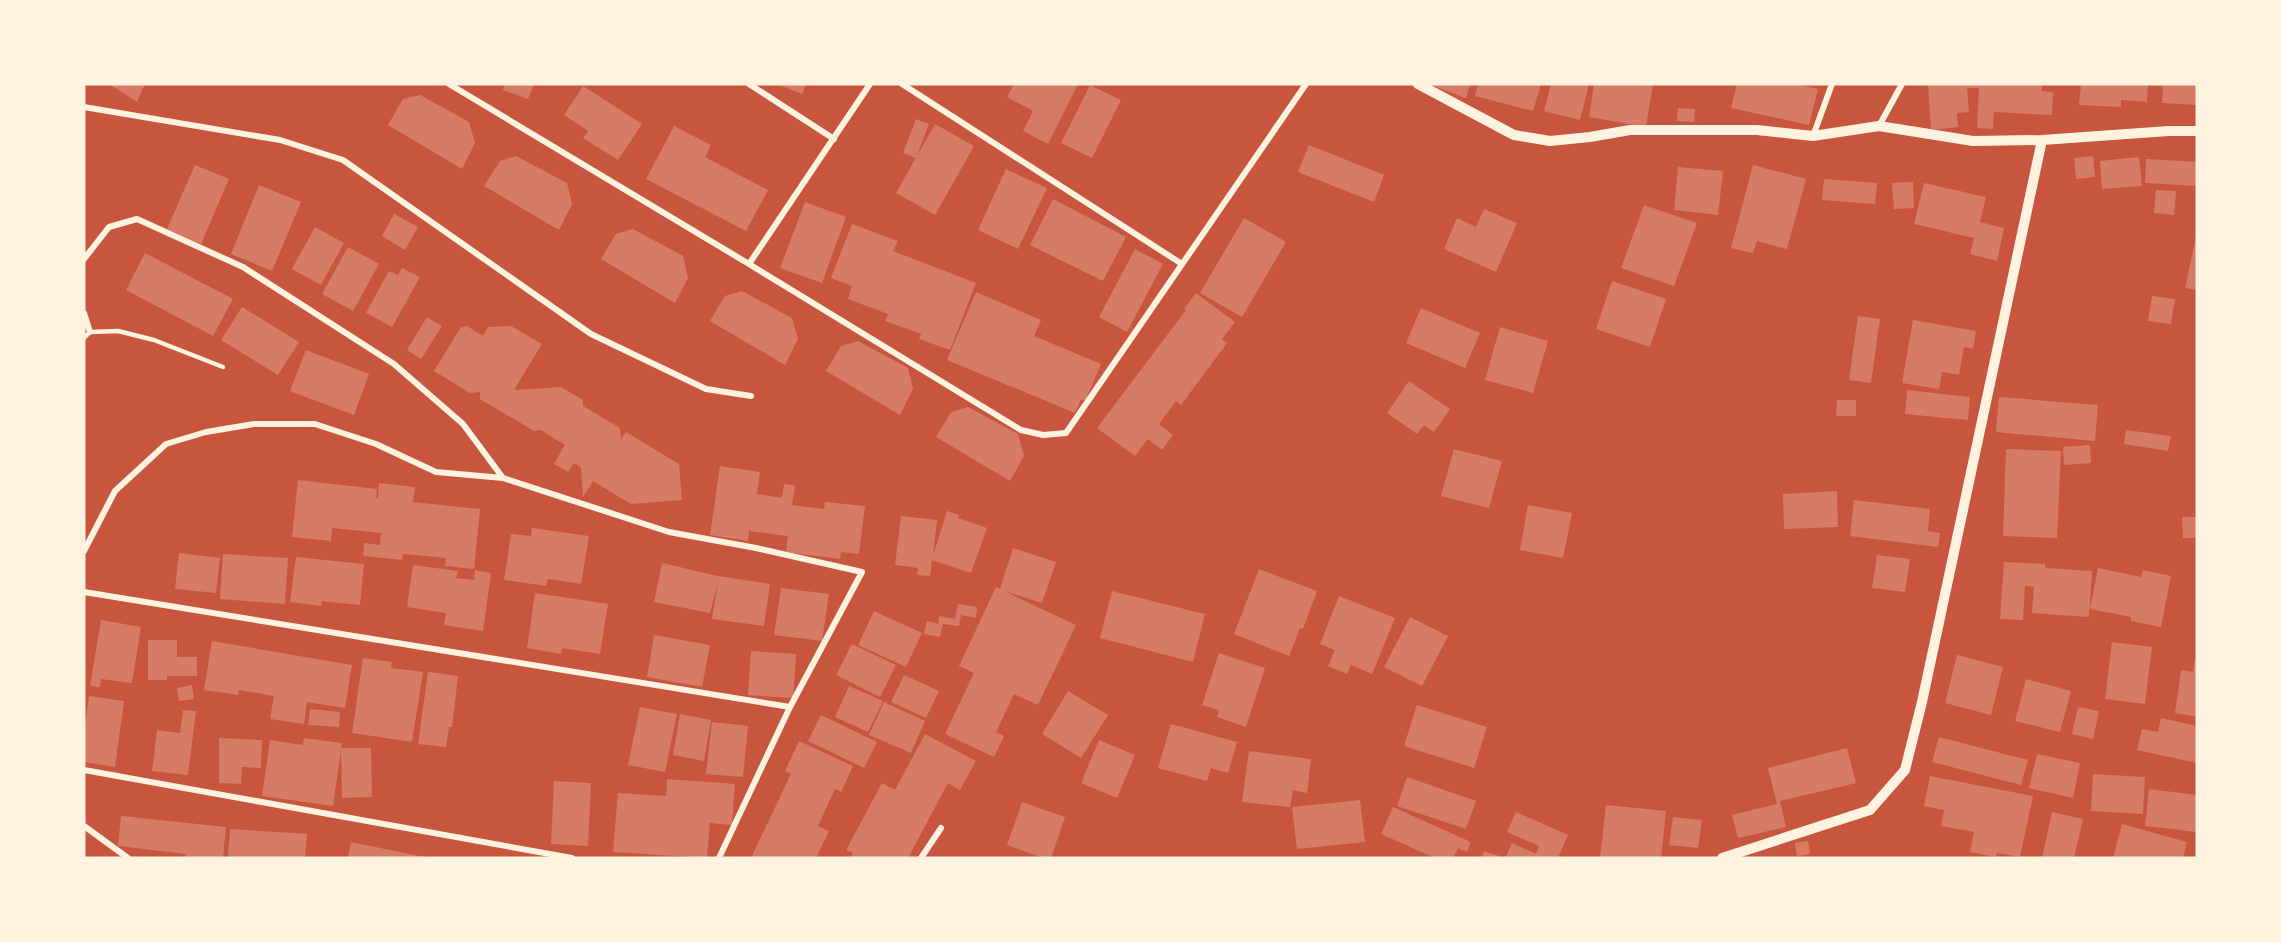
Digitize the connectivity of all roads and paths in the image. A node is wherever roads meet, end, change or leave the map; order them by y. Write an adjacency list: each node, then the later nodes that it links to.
1 (448, 84): 16 (street)
2 (749, 84): 13 (street)
3 (870, 84): 13 (street)
4 (902, 84): 17 (street)
5 (1306, 84): 17 (street)
6 (1418, 84): 12 (street)
7 (1832, 84): 12 (street)
8 (1902, 84): 10 (street)
9 (84, 107): 22 (street)
10 (1880, 126): 12 (street); 14 (street)
11 (2197, 131): 14 (street)
12 (1813, 136)
13 (834, 139): 16 (street)
14 (2042, 140): 34 (street)
15 (84, 258): 23 (street)
16 (749, 264): 17 (street)
17 (1182, 264)
18 (84, 313): 19 (street)
19 (90, 332): 20 (lane); 21 (lane)
20 (84, 338)
21 (223, 367)
22 (751, 396)
23 (503, 478): 24 (street); 26 (street)
24 (84, 551)
25 (84, 592): 26 (street)
26 (790, 707): 32 (street)
27 (84, 770): 31 (street)
28 (84, 826): 30 (street)
29 (941, 828): 33 (street)
30 (128, 858)
31 (572, 858)
32 (719, 858)
33 (921, 858)
34 (1722, 858)

